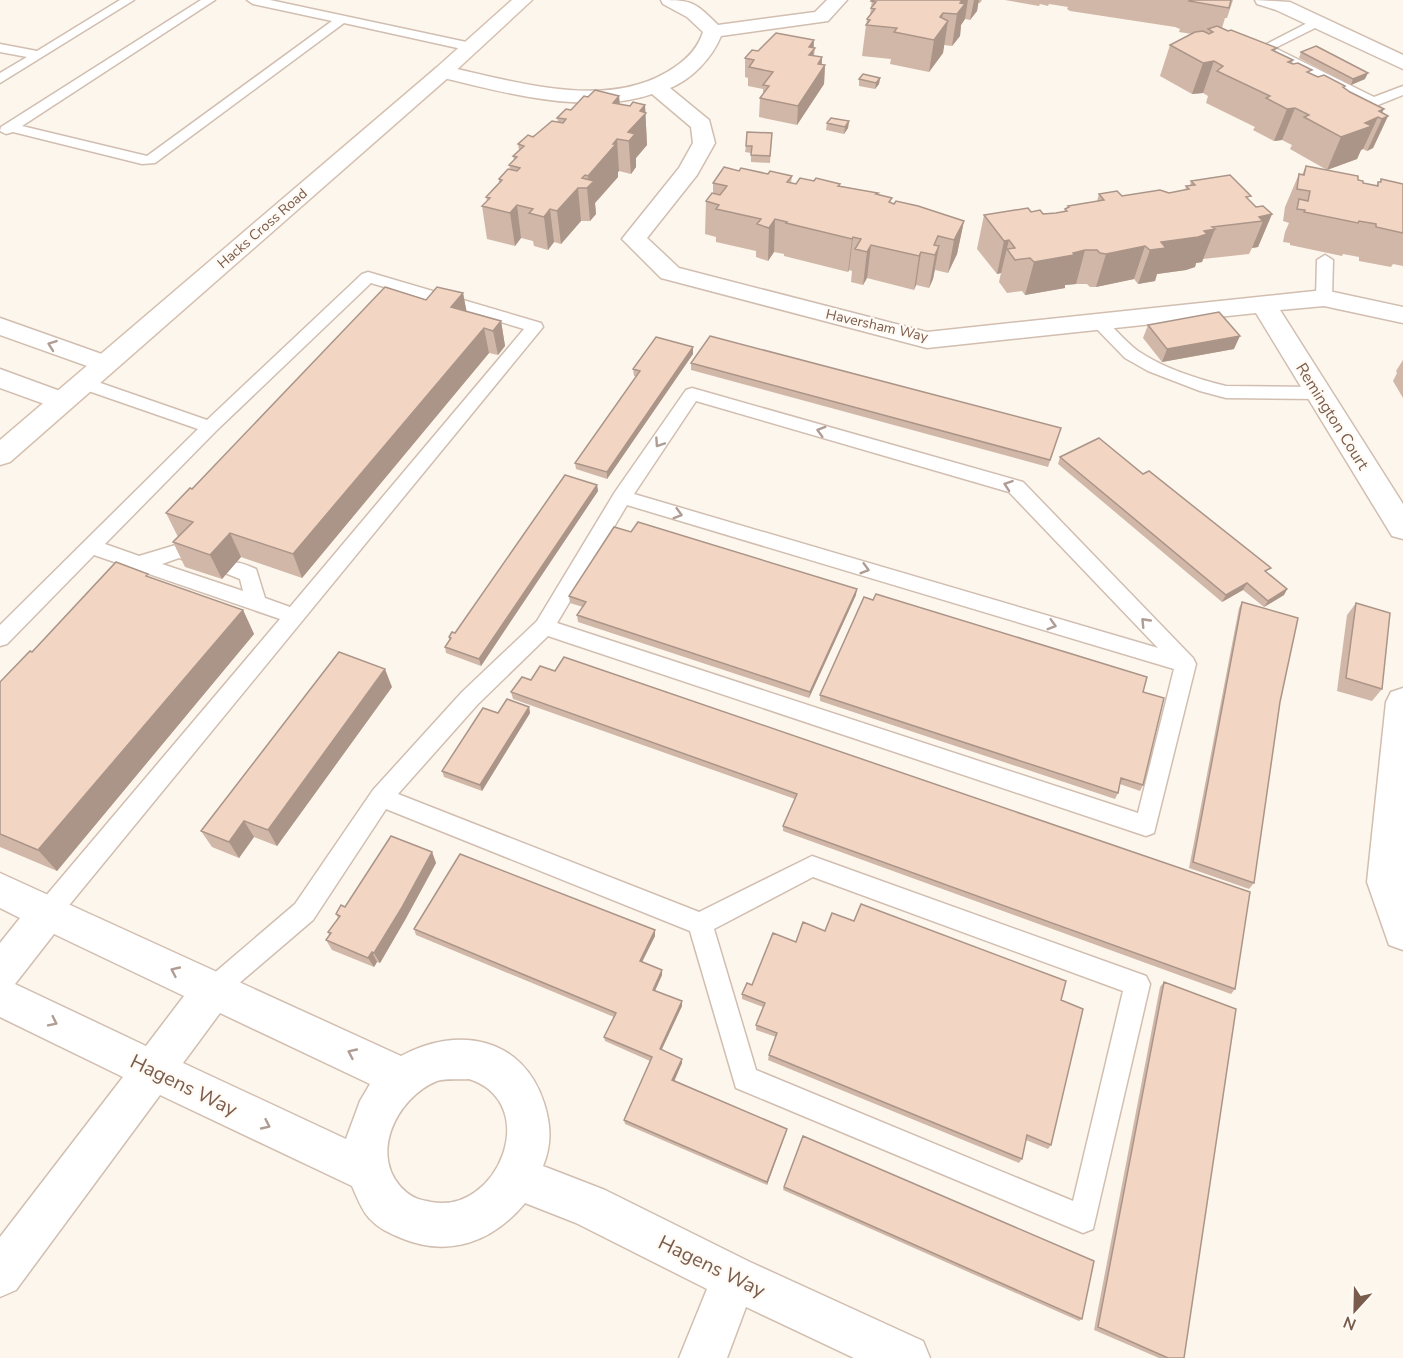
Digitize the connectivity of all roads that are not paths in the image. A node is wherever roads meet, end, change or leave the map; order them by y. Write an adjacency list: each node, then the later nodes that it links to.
1 (129, 0): 13 (lane)
2 (209, 0): 19 (lane)
3 (253, 0): 8 (lane)
4 (523, 0): 11 (street, Hacks Cross Road)
5 (670, 0): 10 (street)
6 (838, 0): 10 (street)
7 (1264, 0): 9 (street)
8 (342, 19): 11 (lane); 19 (lane)
9 (1317, 22): 14 (street); 18 (lane)
10 (713, 31): 17 (street)
11 (471, 47): 15 (street, Hacks Cross Road)
12 (0, 48): 13 (lane)
13 (38, 55): 16 (lane)
14 (1403, 63)
15 (443, 72): 17 (street); 30 (street, Hacks Cross Road)
16 (0, 80)
17 (657, 88): 28 (street, Haversham Way)
18 (1403, 90)
19 (5, 130)
20 (1325, 260): 22 (lane)
21 (416, 291): 24 (lane); 26 (lane); 35 (lane)
22 (1324, 298): 23 (street, Haversham Way); 25 (street, Haversham Way)
23 (1263, 304): 28 (street, Haversham Way); 33 (street, Remington Court)
24 (439, 315)
25 (1403, 315)
26 (501, 317): 27 (lane); 44 (lane)
27 (464, 322)
28 (1098, 322): 33 (lane)
29 (0, 326): 30 (street, one-way to 29)
30 (104, 364): 32 (street, Hacks Cross Road)
31 (0, 378): 34 (street)
32 (82, 382): 34 (street, Hacks Cross Road); 35 (lane)
33 (1319, 393): 38 (street, Remington Court)
34 (61, 401): 36 (street, Hacks Cross Road)
35 (210, 427): 39 (lane)
36 (0, 455)
37 (622, 497): 45 (lane); 47 (lane, one-way to 47); 47 (lane, one-way to 37)
38 (1403, 528)
39 (91, 547): 41 (lane); 46 (lane)
40 (195, 556): 41 (lane)
41 (140, 563): 43 (lane)
42 (232, 568): 43 (lane)
43 (256, 603): 44 (lane)
44 (294, 616): 51 (lane)
45 (544, 627): 47 (lane); 49 (lane)
46 (0, 638)
47 (1186, 664)
48 (1403, 702): 53 (street)
49 (381, 796): 52 (lane); 55 (lane)
50 (0, 890): 51 (street)
51 (48, 912): 54 (street); 55 (street, one-way to 51)
52 (700, 924): 52 (lane)
53 (1403, 932)
54 (0, 973)
55 (214, 989): 57 (street); 58 (street, one-way to 55)
56 (0, 996): 57 (street, Hagens Way, one-way to 57)
57 (151, 1070): 59 (street, Hagens Way, one-way to 59); 61 (street)
58 (404, 1078): 59 (street); 60 (street)
59 (369, 1171): 60 (street)
60 (517, 1178): 62 (street, Hagens Way)
61 (0, 1274)
62 (734, 1278): 63 (street); 64 (street, Hagens Way)
63 (703, 1358)
64 (906, 1358)

